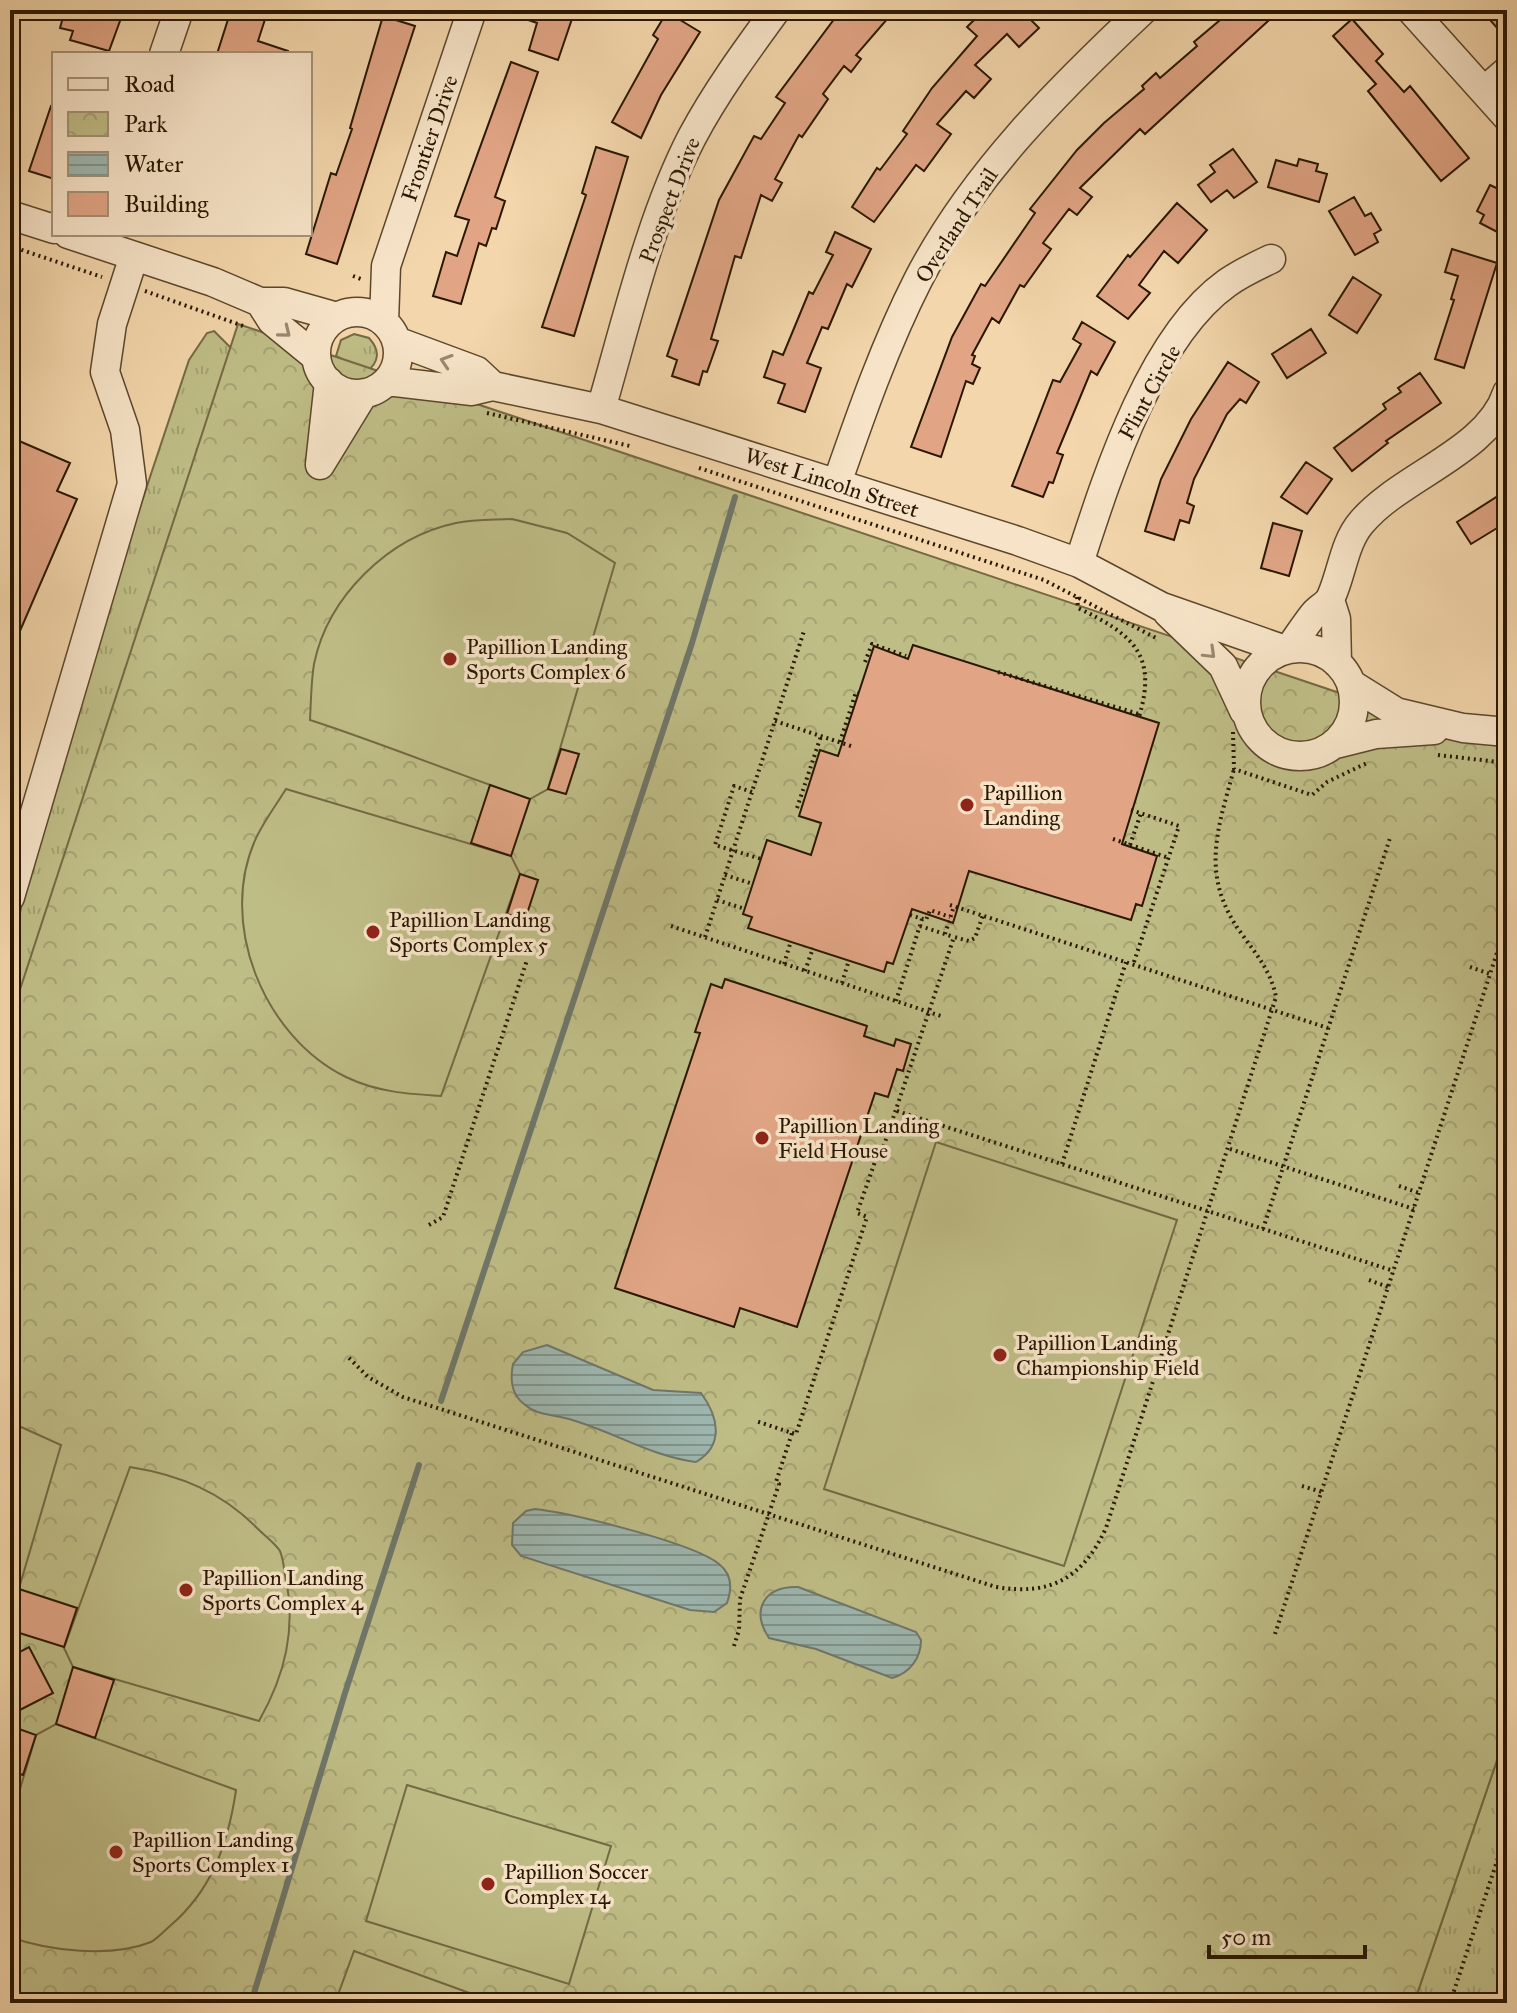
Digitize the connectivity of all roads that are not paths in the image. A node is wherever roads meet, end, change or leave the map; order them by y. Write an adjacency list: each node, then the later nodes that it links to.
1 (179, 10): 6 (street)
2 (472, 10): 16 (street, Frontier Drive)
3 (776, 10): 25 (street, Prospect Drive)
4 (1143, 10): 26 (street, Overland Trail)
5 (1411, 10): 8 (street)
6 (165, 52)
7 (1507, 71): 8 (street)
8 (1484, 91): 9 (street)
9 (1507, 117)
10 (10, 215): 11 (street)
11 (52, 228)
12 (80, 236): 13 (street)
13 (103, 240): 14 (street)
14 (134, 256): 17 (street); 36 (street)
15 (1271, 259): 27 (street, Flint Circle)
16 (373, 272): 18 (street, Frontier Drive); 19 (street, Frontier Drive)
17 (260, 302): 18 (street); 20 (street, one-way to 20)
18 (342, 315): 19 (street); 20 (street)
19 (390, 332): 22 (street); 24 (street, West Lincoln Street, one-way to 19)
20 (316, 357): 21 (street)
21 (329, 382): 22 (street); 22 (street)
22 (376, 387): 24 (street, West Lincoln Street)
23 (1507, 393): 28 (street)
24 (487, 399): 25 (street, West Lincoln Street)
25 (601, 409): 26 (street, West Lincoln Street)
26 (837, 483): 27 (street, West Lincoln Street)
27 (1079, 563): 29 (street, West Lincoln Street)
28 (1330, 600): 30 (street); 31 (street)
29 (1162, 607): 30 (street, West Lincoln Street); 32 (street, West Lincoln Street, one-way to 32)
30 (1287, 650): 31 (street); 32 (street)
31 (1344, 674): 33 (street); 35 (street)
32 (1238, 716): 35 (street)
33 (1463, 728): 34 (street); 35 (street)
34 (1507, 732)
35 (1336, 744)
36 (10, 897)

